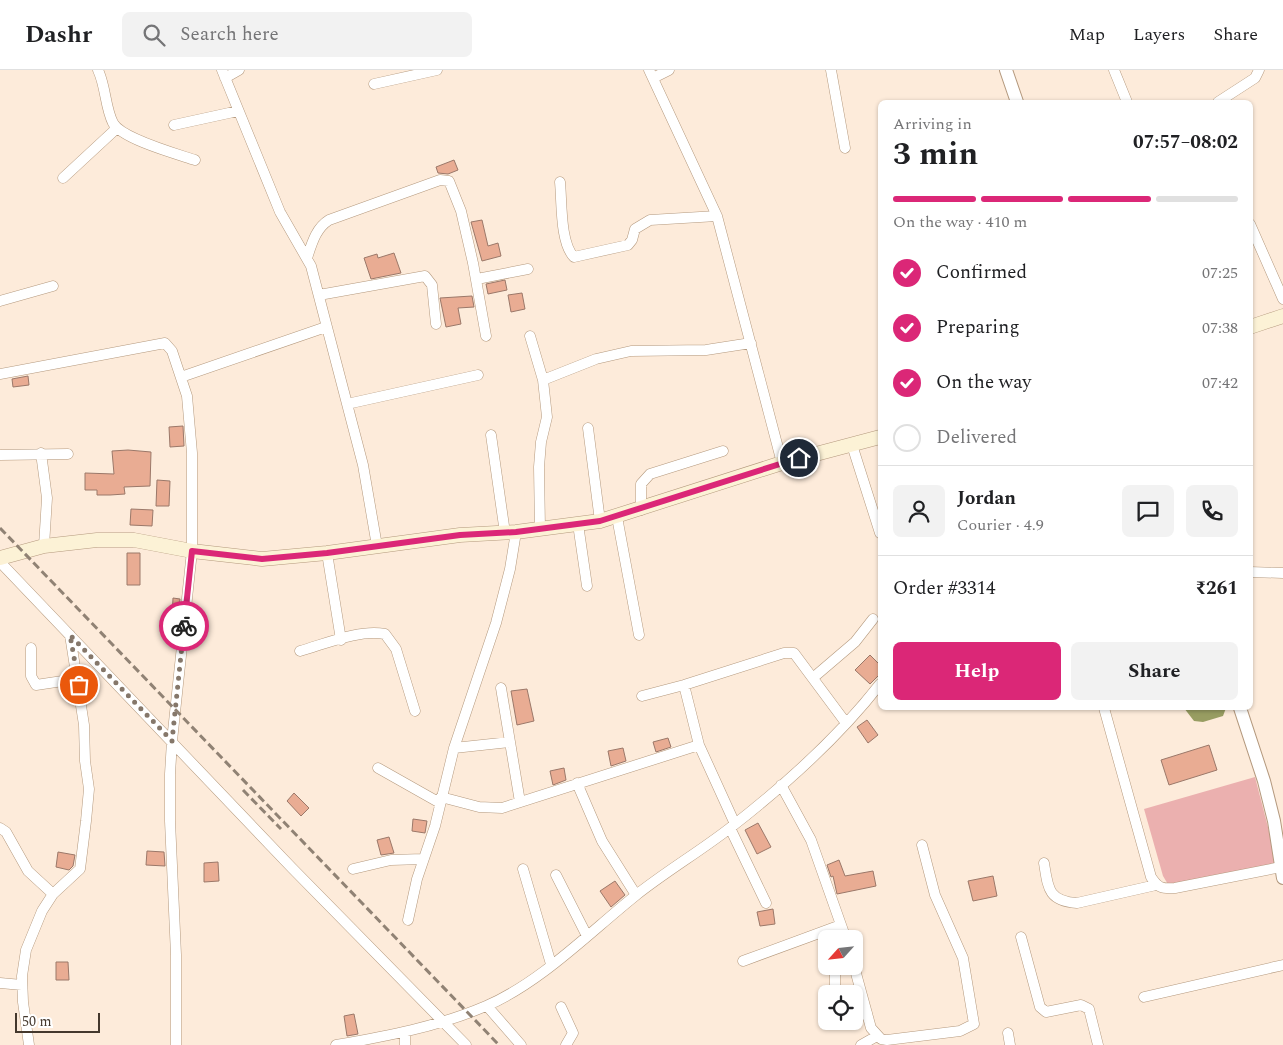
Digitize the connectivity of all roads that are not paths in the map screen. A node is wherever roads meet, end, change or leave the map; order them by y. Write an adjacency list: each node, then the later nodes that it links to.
1 (98, 70): 17 (street)
2 (238, 70): 9 (street)
3 (437, 70): 11 (street)
4 (669, 70): 10 (street)
5 (831, 70): 18 (street)
6 (1006, 70): 12 (street)
7 (1114, 70): 13 (street)
8 (1259, 70): 14 (street)
9 (224, 74): 15 (street)
10 (651, 74): 22 (street)
11 (374, 84)
12 (1016, 100)
13 (1126, 100)
14 (1221, 100)
15 (238, 112): 16 (street); 24 (street)
16 (174, 125)
17 (117, 128): 19 (street); 20 (street)
18 (845, 148)
19 (195, 160)
20 (63, 178)
21 (560, 182): 22 (street)
22 (717, 216): 37 (street)
23 (1253, 231): 29 (street)
24 (307, 258): 26 (street); 28 (street)
25 (528, 269): 26 (street)
26 (477, 279): 35 (street)
27 (53, 286): 30 (street)
28 (319, 295): 32 (street); 34 (street)
29 (1283, 299)
30 (0, 301)
31 (1283, 316): 33 (main road)
32 (436, 324)
33 (1253, 326)
34 (326, 327): 40 (street); 42 (street)
35 (486, 336)
36 (530, 336): 41 (street)
37 (751, 343): 41 (street); 51 (street)
38 (0, 374): 40 (street)
39 (478, 375): 42 (street)
40 (180, 377): 61 (street)
41 (543, 380): 57 (street)
42 (347, 404): 60 (street)
43 (588, 428): 54 (street)
44 (491, 435): 58 (street)
45 (878, 438): 46 (main road)
46 (852, 445): 51 (main road); 56 (street)
47 (723, 451): 52 (street)
48 (41, 453): 49 (street); 50 (street); 59 (street)
49 (68, 454)
50 (0, 455)
51 (782, 463): 52 (main road)
52 (641, 510): 53 (main road)
53 (617, 517): 54 (main road); 70 (street)
54 (600, 521): 55 (main road)
55 (578, 524): 57 (main road); 67 (street)
56 (878, 527)
57 (540, 529): 58 (main road)
58 (510, 532): 60 (main road); 87 (street)
59 (44, 546): 61 (main road); 63 (main road)
60 (377, 546): 62 (main road)
61 (192, 551): 62 (main road); 84 (street)
62 (327, 553): 71 (street)
63 (0, 558)
64 (0, 562): 69 (street)
65 (1253, 572): 66 (street)
66 (1283, 573)
67 (587, 586)
68 (873, 620): 74 (street)
69 (70, 635): 75 (street); 84 (street)
70 (639, 635)
71 (341, 640): 73 (street); 82 (street)
72 (30, 648): 75 (street)
73 (300, 651)
74 (814, 677): 76 (street); 83 (street)
75 (76, 679): 103 (street)
76 (684, 685): 79 (street); 86 (street)
77 (878, 686): 83 (street)
78 (501, 688): 85 (street)
79 (642, 696)
80 (1105, 710): 102 (street)
81 (1241, 710): 100 (street)
82 (415, 711)
83 (846, 722): 90 (street)
84 (172, 741): 124 (street); 129 (street)
85 (510, 742): 87 (street); 92 (street)
86 (699, 745): 89 (street); 93 (street)
87 (454, 748): 91 (street)
88 (378, 768): 91 (street)
89 (577, 783): 92 (street); 104 (street)
90 (781, 785): 93 (street); 107 (street)
91 (441, 800): 92 (street); 96 (street)
92 (520, 802)
93 (732, 826): 104 (street); 105 (street)
94 (0, 828): 103 (street)
95 (922, 845): 127 (street)
96 (423, 859): 98 (street); 106 (street)
97 (1044, 863): 102 (street)
98 (353, 869)
99 (523, 870): 112 (street)
100 (1282, 873): 102 (street)
101 (556, 874): 109 (street)
102 (1156, 885)
103 (53, 894): 117 (street)
104 (636, 895): 109 (street)
105 (766, 903)
106 (408, 920)
107 (841, 925): 108 (street); 111 (street)
108 (843, 930)
109 (587, 936): 112 (street)
110 (1021, 937): 137 (street)
111 (743, 961)
112 (551, 964): 120 (street)
113 (1283, 965): 119 (street)
114 (835, 975): 118 (street)
115 (856, 975): 122 (street)
116 (0, 983): 117 (street)
117 (22, 985): 128 (street)
118 (835, 985)
119 (1144, 997)
120 (487, 1006): 124 (street); 133 (street)
121 (561, 1007): 134 (street)
122 (867, 1013): 123 (street); 127 (street)
123 (863, 1014)
124 (443, 1022): 126 (street); 132 (street)
125 (1008, 1032): 136 (street)
126 (405, 1033): 130 (street); 131 (street)
127 (877, 1036): 135 (street)
128 (29, 1045)
129 (176, 1045)
130 (336, 1045)
131 (404, 1045)
132 (466, 1045)
133 (521, 1045)
134 (566, 1045)
135 (861, 1045)
136 (1010, 1045)
137 (1098, 1045)

